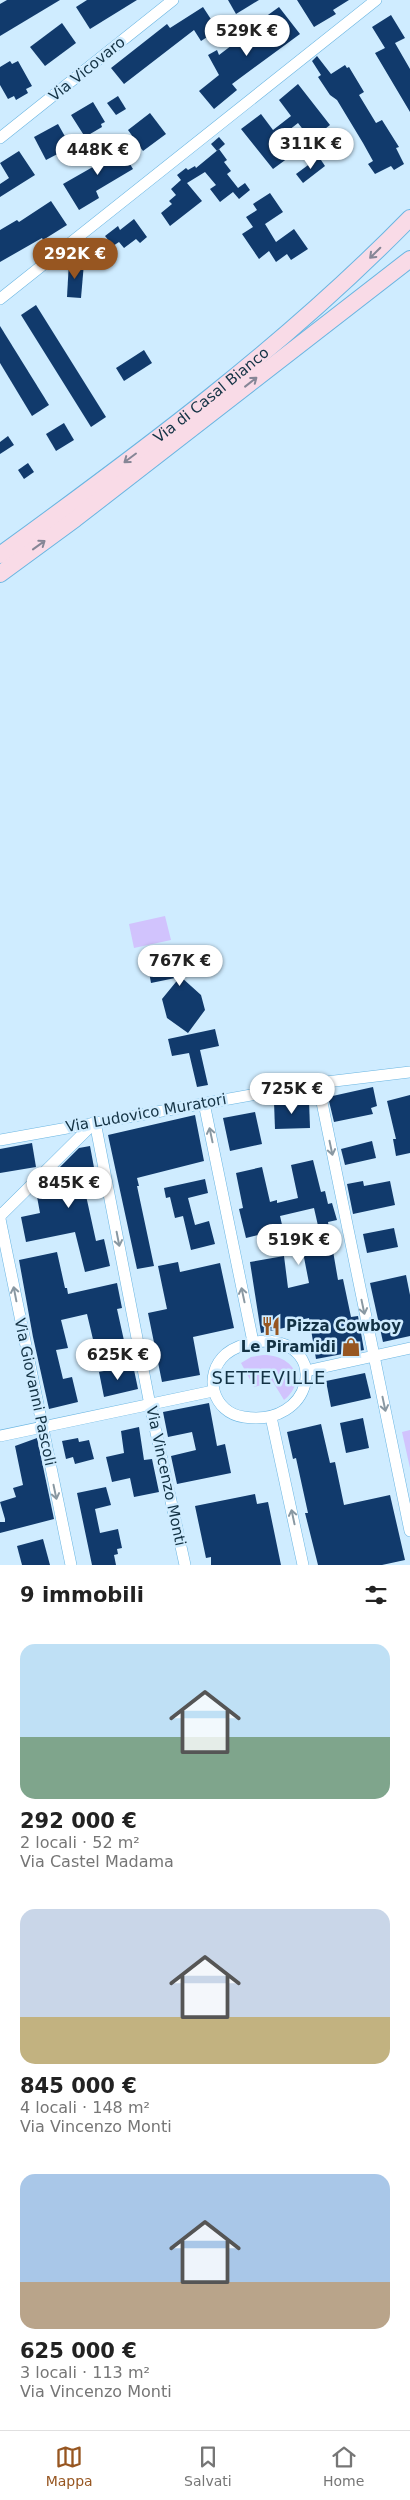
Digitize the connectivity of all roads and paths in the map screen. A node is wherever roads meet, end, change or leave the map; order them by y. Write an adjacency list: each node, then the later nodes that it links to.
1 (173, 0): 3 (street, Via Vicovaro)
2 (376, 0): 6 (street)
3 (0, 138)
4 (410, 218): 7 (main road, Via di Casal Bianco, one-way to 7)
5 (410, 259): 8 (main road, Via di Casal Bianco, one-way to 5)
6 (0, 299)
7 (0, 555)
8 (0, 574)
9 (410, 1072): 10 (street, Via Ludovico Muratori)
10 (318, 1083): 11 (street, Via Ludovico Muratori); 17 (street, one-way to 17)
11 (204, 1103): 12 (street, Via Ludovico Muratori); 15 (street, one-way to 11)
12 (95, 1122): 13 (street, Via Ludovico Muratori); 14 (street, Via Giovanni Pascoli); 20 (street, Via Vincenzo Monti, one-way to 20)
13 (0, 1140)
14 (0, 1218): 22 (street, Via Giovanni Pascoli, one-way to 14)
15 (253, 1342): 18 (street); 19 (street)
16 (410, 1348): 17 (street)
17 (374, 1356): 18 (street); 24 (street, one-way to 24)
18 (306, 1371): 21 (street)
19 (213, 1391): 20 (street); 21 (street)
20 (150, 1405): 22 (street); 26 (street, Via Vincenzo Monti)
21 (271, 1417): 27 (street, one-way to 21)
22 (42, 1427): 23 (street); 25 (street, Via Giovanni Pascoli, one-way to 25)
23 (0, 1436)
24 (410, 1531)
25 (71, 1565)
26 (185, 1565)
27 (303, 1565)

